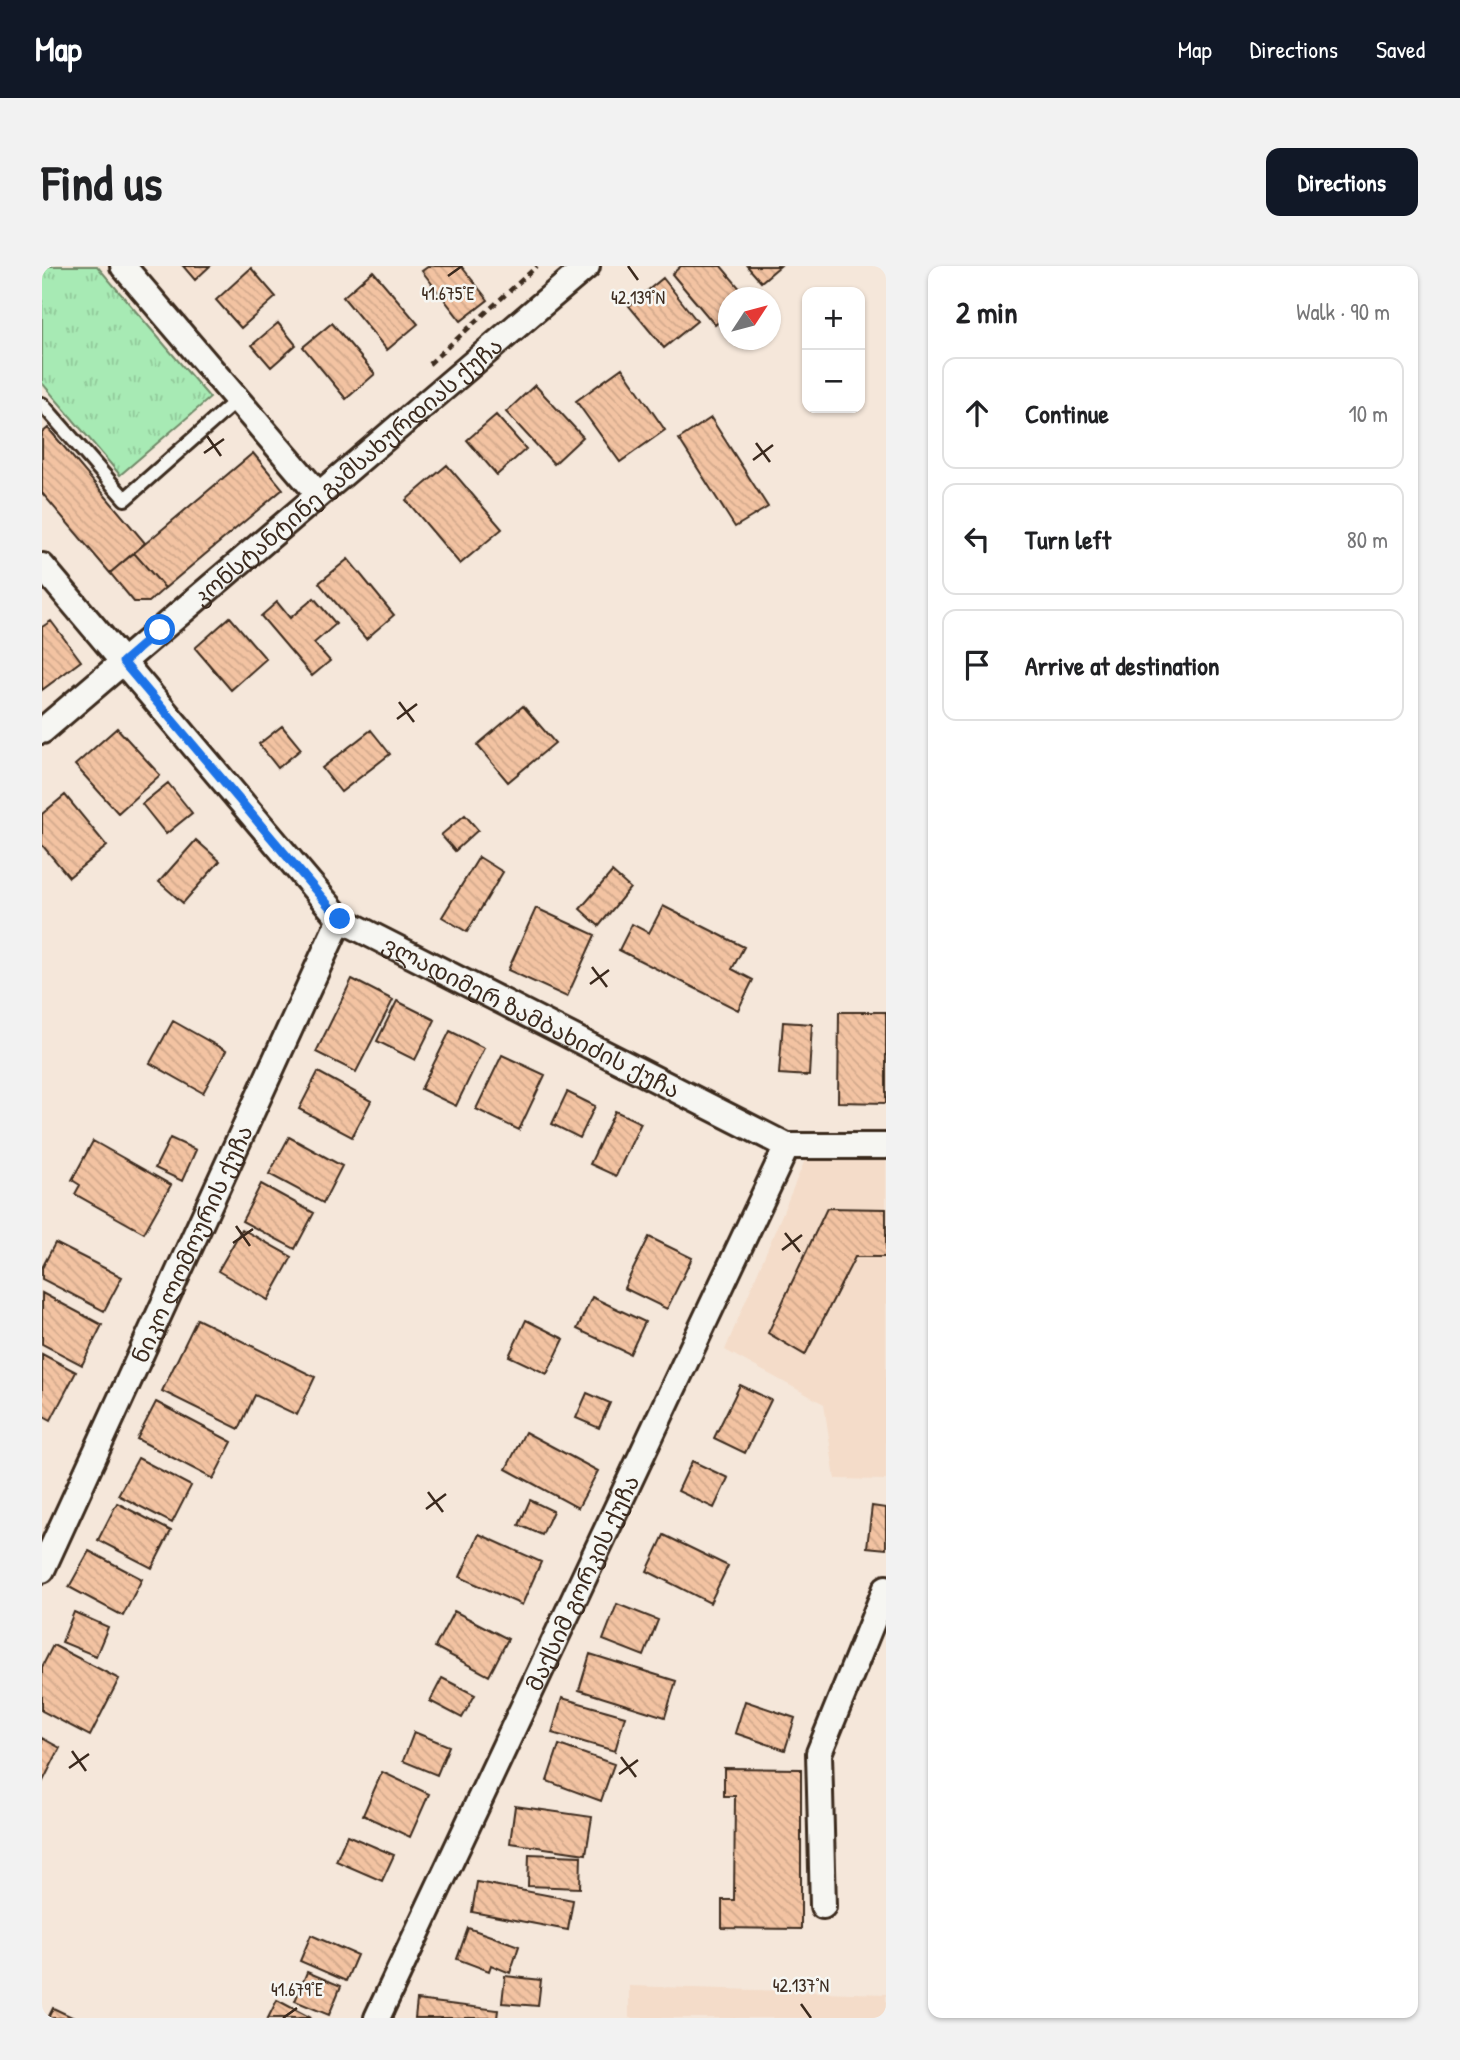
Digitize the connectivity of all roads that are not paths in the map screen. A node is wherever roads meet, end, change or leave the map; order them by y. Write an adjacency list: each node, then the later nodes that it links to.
1 (122, 266): 3 (street)
2 (587, 266): 5 (street, კონსტანტინე გამსახურდიას ქუჩა)
3 (237, 400): 4 (lane); 5 (street)
4 (42, 404)
5 (318, 495): 7 (street, კონსტანტინე გამსახურდიას ქუჩა)
6 (42, 566): 7 (street, ვლადიმერ ზამბახიძის ქუჩა)
7 (123, 662): 8 (street, კონსტანტინე გამსახურდიას ქუჩა); 9 (street, ვლადიმერ ზამბახიძის ქუჩა)
8 (42, 731)
9 (340, 919): 10 (street, ვლადიმერ ზამბახიძის ქუჩა); 12 (street, ნიკო ლომოურის ქუჩა)
10 (787, 1146): 11 (street, ვლადიმერ ზამბახიძის ქუჩა); 15 (street, მაქსიმ გორკის ქუჩა)
11 (886, 1146)
12 (42, 1570)
13 (886, 1588): 14 (street)
14 (823, 1906)
15 (377, 2018)

